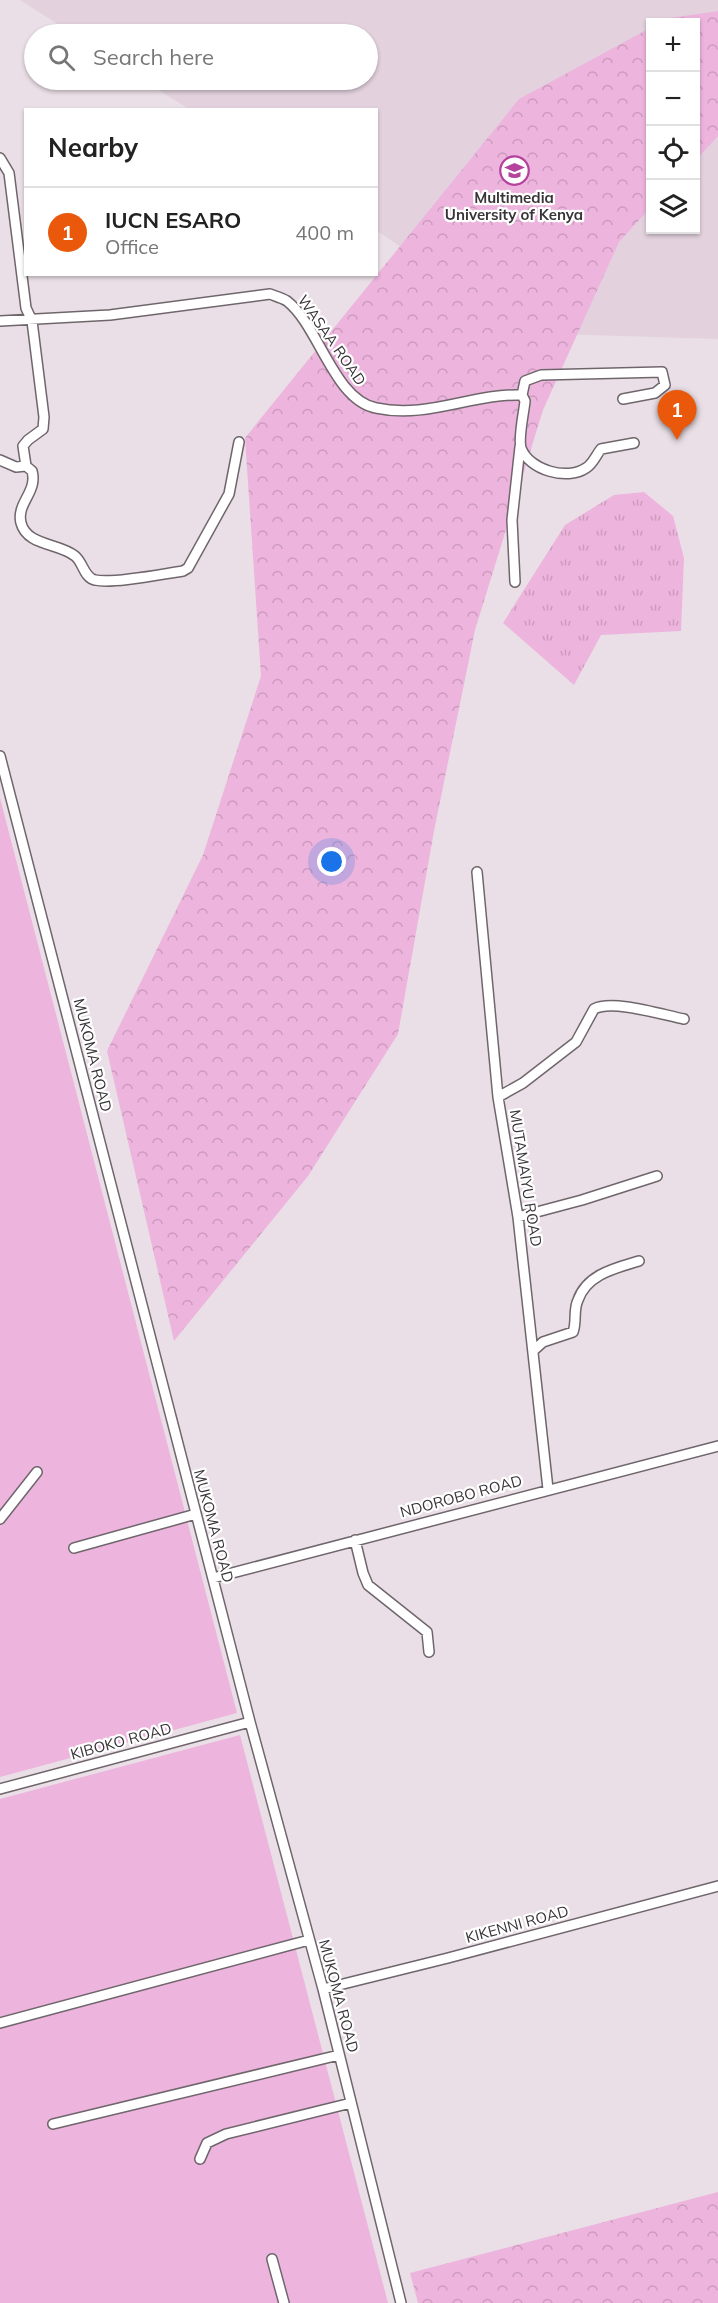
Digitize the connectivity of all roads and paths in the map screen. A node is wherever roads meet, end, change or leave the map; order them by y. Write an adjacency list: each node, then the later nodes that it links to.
1 (0, 158): 3 (street)
2 (0, 321): 3 (street, WASAA ROAD)
3 (32, 321): 4 (street, WASAA ROAD); 10 (street)
4 (522, 395): 5 (street); 8 (street)
5 (623, 399)
6 (239, 442): 10 (street)
7 (634, 443): 8 (street)
8 (520, 446): 11 (street)
9 (0, 460): 10 (street)
10 (26, 466)
11 (515, 582)
12 (0, 756): 23 (street, MUKOMA ROAD)
13 (477, 872): 15 (street, MUTAMAIYU ROAD)
14 (684, 1019): 15 (street)
15 (498, 1097): 17 (street, MUTAMAIYU ROAD)
16 (657, 1176): 17 (street)
17 (518, 1217): 19 (street, MUTAMAIYU ROAD)
18 (639, 1261): 19 (street)
19 (533, 1351): 22 (street, MUTAMAIYU ROAD)
20 (718, 1446): 22 (street, NDOROBO ROAD)
21 (37, 1472): 24 (street)
22 (548, 1489): 25 (street, NDOROBO ROAD)
23 (195, 1514): 26 (street); 27 (street, MUKOMA ROAD)
24 (0, 1519)
25 (355, 1540): 27 (street, NDOROBO ROAD); 28 (street)
26 (74, 1548)
27 (213, 1578): 29 (street, MUKOMA ROAD)
28 (429, 1652)
29 (250, 1722): 30 (street, KIBOKO ROAD); 32 (street, MUKOMA ROAD)
30 (0, 1789)
31 (718, 1886): 33 (street, KIKENNI ROAD)
32 (309, 1940): 33 (street, MUKOMA ROAD); 34 (street)
33 (323, 1989): 35 (street, MUKOMA ROAD)
34 (0, 2023)
35 (339, 2055): 36 (street, MUKOMA ROAD); 37 (street)
36 (351, 2103): 38 (street); 41 (street, MUKOMA ROAD)
37 (53, 2124)
38 (200, 2159)
39 (272, 2259): 40 (street)
40 (284, 2303)
41 (401, 2303)

